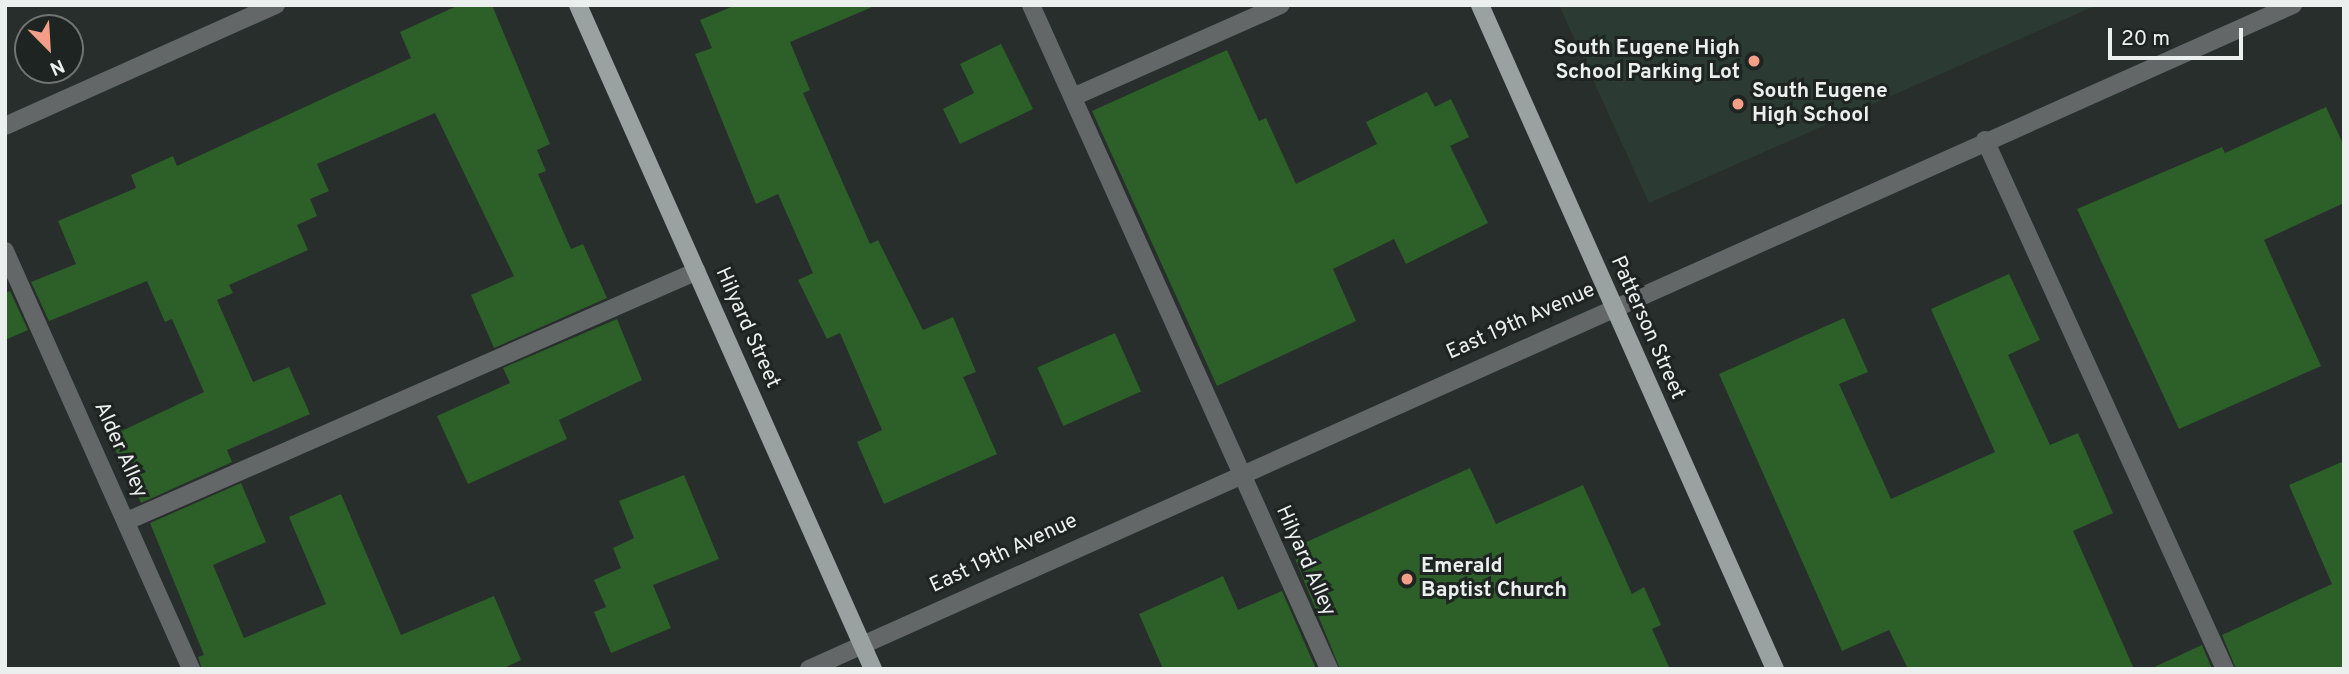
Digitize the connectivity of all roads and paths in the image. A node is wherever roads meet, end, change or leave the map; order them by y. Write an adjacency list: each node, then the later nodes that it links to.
1 (276, 5): 8 (street)
2 (578, 5): 11 (main road, Hilyard Street)
3 (1031, 5): 7 (street, Hilyard Alley)
4 (1281, 5): 7 (street)
5 (1480, 5): 12 (main road, Patterson Street)
6 (2293, 5): 9 (street, East 19th Avenue)
7 (1073, 97): 13 (street, Hilyard Alley)
8 (5, 126)
9 (1985, 140): 12 (street, East 19th Avenue); 21 (street)
10 (5, 251): 14 (street, Alder Alley)
11 (697, 271): 14 (street); 15 (main road, Hilyard Street)
12 (1612, 306): 13 (street, East 19th Avenue); 20 (main road, Patterson Street)
13 (1241, 472): 15 (street, East 19th Avenue); 19 (street, Hilyard Alley)
14 (127, 521): 16 (street, Alder Alley)
15 (863, 645): 17 (street, East 19th Avenue); 18 (main road, Hilyard Street)
16 (191, 669)
17 (809, 669)
18 (873, 669)
19 (1329, 669)
20 (1775, 669)
21 (2225, 669)

